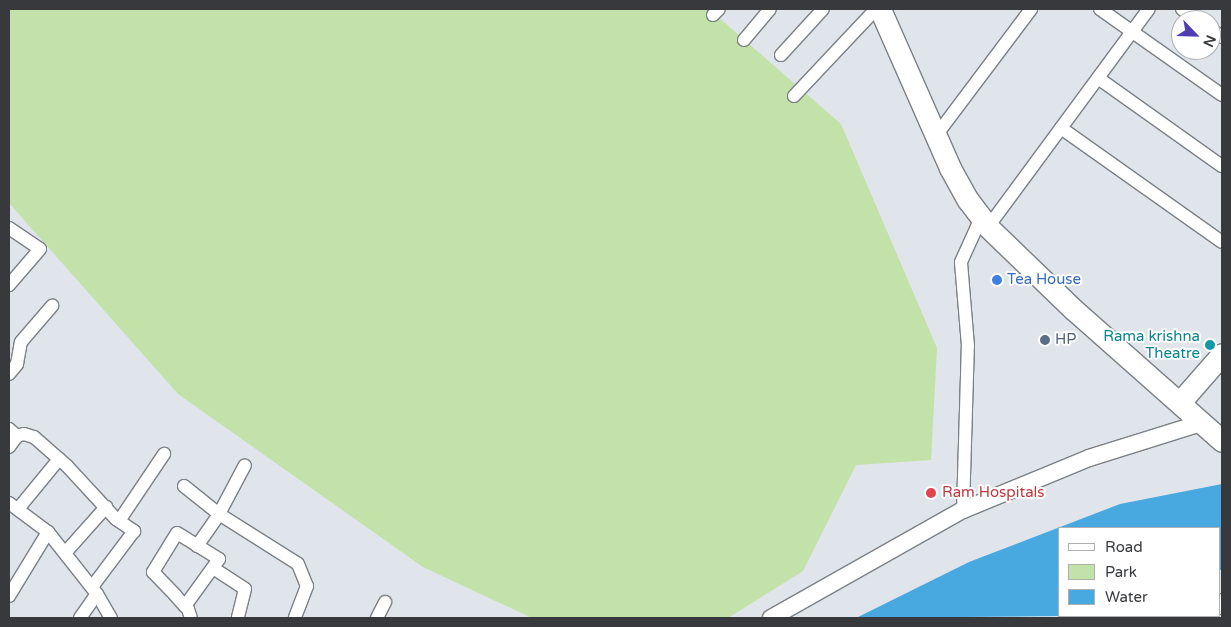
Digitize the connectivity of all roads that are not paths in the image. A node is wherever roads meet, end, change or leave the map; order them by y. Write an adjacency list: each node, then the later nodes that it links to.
1 (770, 9): 9 (street)
2 (823, 9): 10 (street)
3 (876, 9): 13 (street)
4 (880, 9): 15 (main road)
5 (1031, 9): 15 (street)
6 (1100, 9): 8 (street)
7 (1149, 9): 8 (street)
8 (1133, 31): 11 (street); 12 (street)
9 (744, 40)
10 (781, 55)
11 (1098, 78): 14 (street); 16 (street)
12 (1222, 95)
13 (794, 96)
14 (1061, 128): 17 (street); 19 (street)
15 (936, 137): 17 (main road)
16 (1222, 166)
17 (984, 222): 24 (main road); 34 (street)
18 (9, 228): 20 (street)
19 (1222, 242)
20 (9, 285)
21 (52, 306): 23 (street)
22 (1222, 354): 24 (main road)
23 (9, 374)
24 (1181, 401): 25 (main road)
25 (1214, 431): 34 (street)
26 (13, 432): 27 (street); 29 (street)
27 (9, 446)
28 (164, 454): 36 (street)
29 (59, 459): 32 (street); 33 (street)
30 (245, 465): 35 (street)
31 (184, 486): 35 (street)
32 (13, 506): 37 (street)
33 (106, 507): 36 (street); 39 (street)
34 (963, 510): 50 (street)
35 (219, 514): 38 (street); 48 (street)
36 (119, 521): 41 (street)
37 (48, 532): 39 (street); 42 (street)
38 (197, 546): 40 (street); 44 (street)
39 (65, 552): 41 (street)
40 (213, 568): 44 (street); 47 (street)
41 (95, 591): 45 (street); 46 (street)
42 (9, 596)
43 (386, 602): 49 (street)
44 (188, 612)
45 (80, 618)
46 (111, 618)
47 (238, 618)
48 (296, 618)
49 (377, 618)
50 (771, 618)

